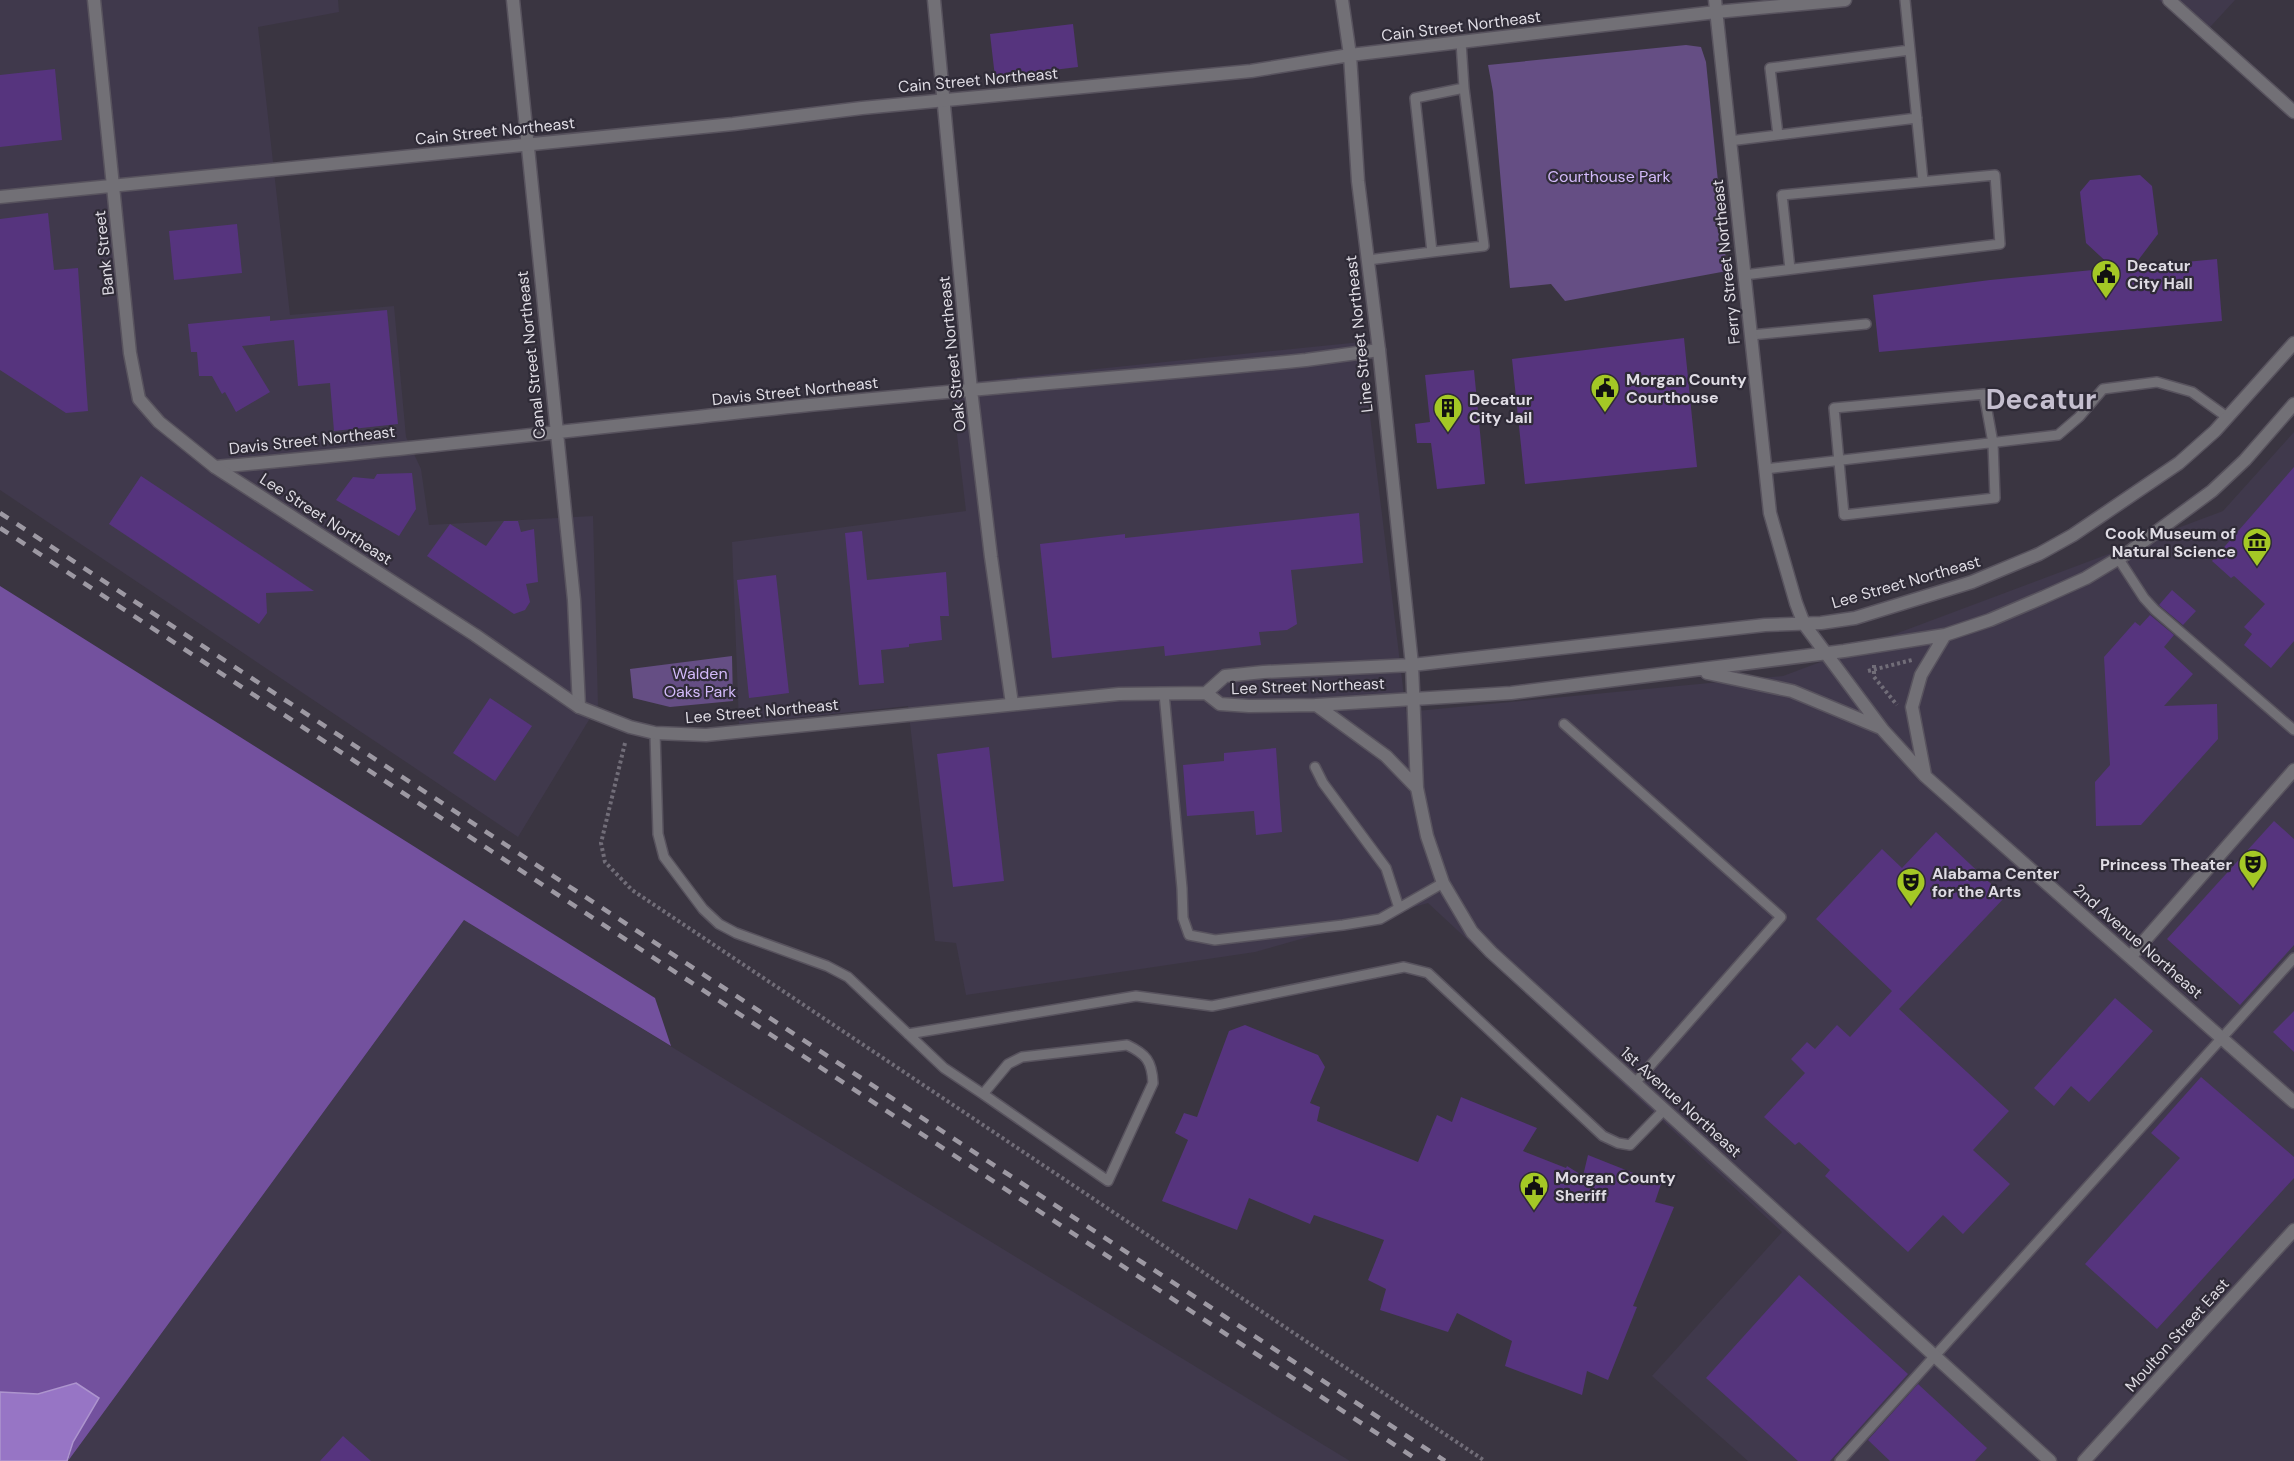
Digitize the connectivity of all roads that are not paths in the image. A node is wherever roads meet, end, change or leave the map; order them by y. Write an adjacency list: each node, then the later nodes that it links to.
1 (94, 0): 20 (street, Bank Street)
2 (513, 0): 18 (street, Canal Street Northeast)
3 (934, 0): 13 (street, Oak Street Northeast)
4 (1342, 0): 11 (street, Line Street Northeast)
5 (1845, 0): 8 (street, Cain Street Northeast)
6 (1905, 0): 10 (lane)
7 (2169, 0): 14 (street)
8 (1715, 6): 9 (street, Cain Street Northeast); 17 (street, Ferry Street Northeast)
9 (1461, 42): 11 (street, Cain Street Northeast); 12 (lane)
10 (1910, 50): 15 (lane); 16 (lane)
11 (1350, 55): 13 (street, Cain Street Northeast); 23 (street, Line Street Northeast)
12 (1464, 88): 22 (lane); 22 (lane)
13 (943, 100): 18 (street, Cain Street Northeast); 30 (street, Oak Street Northeast)
14 (2294, 112)
15 (1917, 118): 16 (lane); 19 (lane)
16 (1778, 135): 17 (lane)
17 (1729, 141): 25 (street, Ferry Street Northeast)
18 (527, 144): 20 (street, Cain Street Northeast); 33 (street, Canal Street Northeast)
19 (1923, 181): 24 (lane); 24 (lane)
20 (114, 185): 21 (street, Cain Street Northeast); 36 (street, Bank Street)
21 (0, 197)
22 (1432, 252): 23 (lane)
23 (1368, 260): 29 (street, Line Street Northeast)
24 (1790, 269): 25 (lane)
25 (1744, 275): 27 (street, Ferry Street Northeast)
26 (1866, 324): 27 (lane)
27 (1751, 335): 37 (street, Ferry Street Northeast)
28 (2294, 343): 32 (street, Lee Street Northeast)
29 (1379, 350): 30 (street, Davis Street Northeast); 42 (street, Line Street Northeast)
30 (971, 390): 33 (street, Davis Street Northeast); 47 (street, Oak Street Northeast)
31 (2294, 404): 38 (street, Lee Street Northeast)
32 (2227, 417): 34 (lane); 39 (street, Lee Street Northeast)
33 (556, 432): 36 (street, Davis Street Northeast); 49 (street, Canal Street Northeast)
34 (1993, 442): 35 (lane); 35 (lane); 35 (lane)
35 (1839, 461): 37 (lane)
36 (215, 467): 49 (street, Lee Street Northeast)
37 (1765, 469): 39 (street, Ferry Street Northeast)
38 (2118, 558): 40 (street, Lee Street Northeast); 52 (lane)
39 (1804, 624): 41 (street, Ferry Street Northeast); 42 (street, Lee Street Northeast)
40 (1945, 635): 41 (street, Lee Street Northeast); 56 (street)
41 (1825, 653): 43 (street, Lee Street Northeast); 51 (street, 2nd Avenue Northeast)
42 (1412, 665): 45 (street, Lee Street Northeast); 46 (street)
43 (1697, 670): 46 (street, Lee Street Northeast); 51 (street)
44 (1164, 693): 45 (street, Lee Street Northeast); 47 (street, Lee Street Northeast); 59 (lane)
45 (1206, 693): 48 (street, Lee Street Northeast)
46 (1414, 699): 48 (street, Lee Street Northeast); 57 (street, 1st Avenue Northeast)
47 (1012, 704): 53 (street, Lee Street Northeast)
48 (1316, 705): 57 (street)
49 (579, 707): 53 (street, Lee Street Northeast)
50 (1564, 724): 64 (lane)
51 (1883, 730): 56 (street, 2nd Avenue Northeast)
52 (2294, 730)
53 (655, 733): 62 (lane)
54 (1315, 767): 59 (lane)
55 (2294, 770): 60 (street)
56 (1925, 776): 60 (street, 2nd Avenue Northeast)
57 (1417, 788): 58 (street, 1st Avenue Northeast)
58 (1443, 883): 59 (lane); 64 (street, 1st Avenue Northeast)
59 (1399, 908)
60 (2131, 956): 63 (street, 2nd Avenue Northeast)
61 (2294, 958): 63 (lane)
62 (908, 1034): 65 (lane); 67 (lane)
63 (2222, 1037): 66 (street, 2nd Avenue Northeast); 69 (lane)
64 (1635, 1083): 67 (street, 1st Avenue Northeast)
65 (983, 1094): 65 (lane)
66 (2294, 1102)
67 (1664, 1110): 69 (street, 1st Avenue Northeast)
68 (2294, 1230): 72 (street, Moulton Street East)
69 (1936, 1357): 70 (lane); 71 (street, 1st Avenue Northeast)
70 (1840, 1461)
71 (2050, 1461)
72 (2084, 1461)

